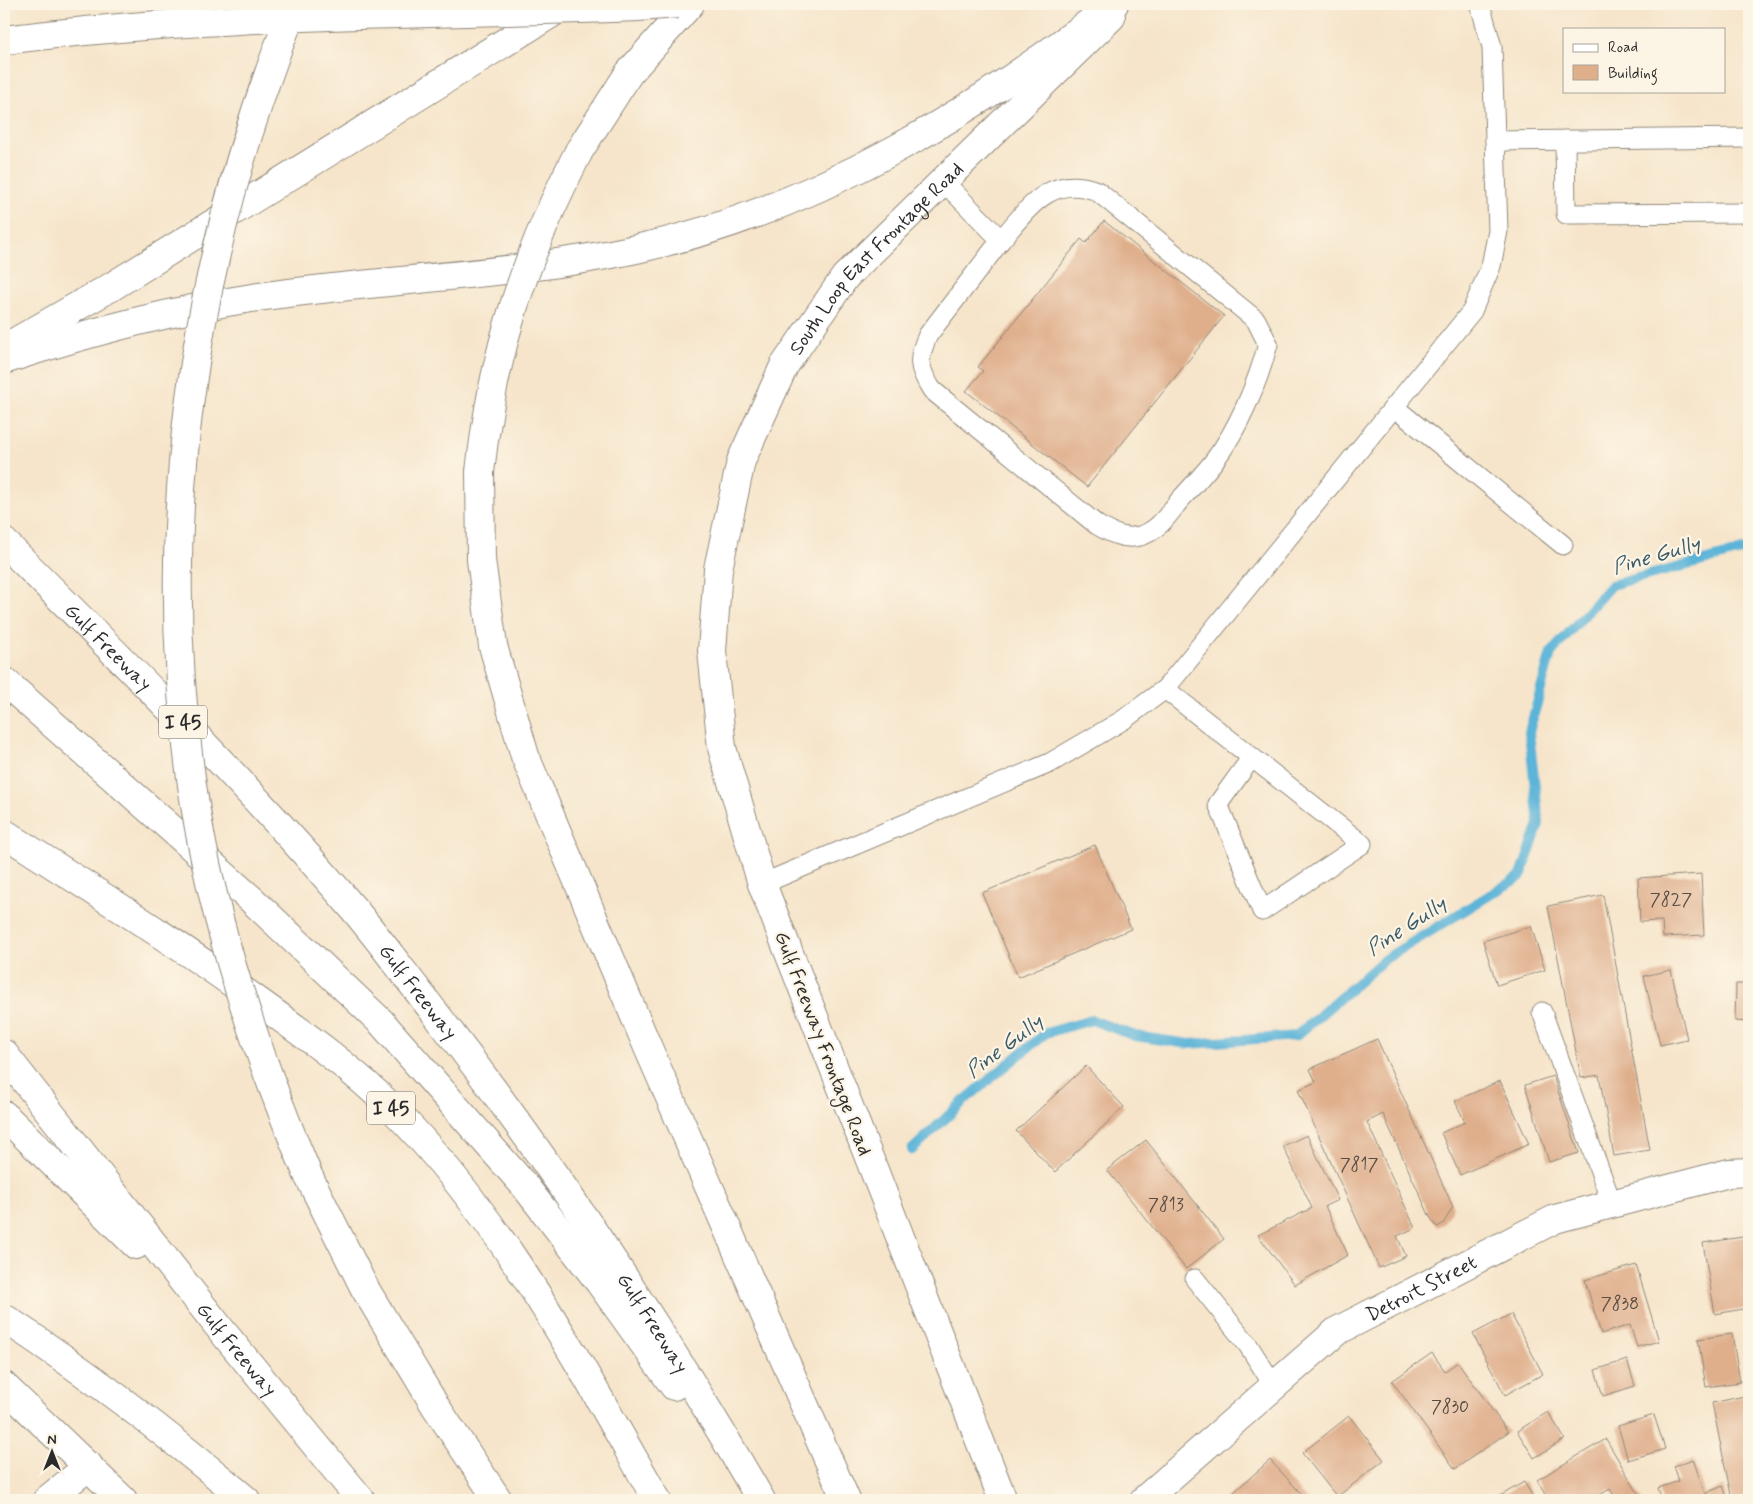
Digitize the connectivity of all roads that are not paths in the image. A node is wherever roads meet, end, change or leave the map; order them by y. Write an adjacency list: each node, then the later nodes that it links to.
1 (296, 4): 41 (main road, bridge)
2 (567, 4): 15 (main road)
3 (678, 4): 8 (main road, bridge)
4 (690, 4): 45 (main road, bridge)
5 (1114, 4): 16 (main road)
6 (1125, 4): 12 (main road, South Loop East Frontage Road)
7 (1480, 4): 11 (lane)
8 (4, 40)
9 (1749, 138): 10 (lane)
10 (1565, 140): 11 (lane); 13 (lane)
11 (1495, 141): 17 (lane)
12 (943, 181): 14 (lane); 20 (main road, South Loop East Frontage Road)
13 (1749, 213)
14 (1001, 240): 14 (lane)
15 (4, 348)
16 (4, 360)
17 (1394, 407): 19 (lane); 22 (lane)
18 (4, 542): 44 (main road, Gulf Freeway / I 45)
19 (1563, 545)
20 (718, 569): 25 (main road, Gulf Freeway Frontage Road)
21 (4, 681): 43 (main road)
22 (1165, 689): 23 (lane); 25 (lane)
23 (1252, 757): 23 (lane)
24 (4, 833): 42 (main road, I 45)
25 (762, 884): 46 (main road, Gulf Freeway Frontage Road)
26 (1542, 1012): 30 (lane)
27 (4, 1054): 33 (main road, Gulf Freeway)
28 (4, 1115): 33 (main road)
29 (1749, 1172): 30 (main road, Detroit Street)
30 (1612, 1204): 35 (main road, Detroit Street)
31 (1196, 1279): 35 (lane)
32 (4, 1318): 39 (main road)
33 (222, 1331): 40 (main road, Gulf Freeway)
34 (4, 1386): 36 (main road)
35 (1274, 1386): 47 (main road, Detroit Street)
36 (89, 1466): 37 (main road); 38 (main road)
37 (47, 1500)
38 (123, 1500)
39 (246, 1500)
40 (361, 1500)
41 (498, 1500)
42 (658, 1500)
43 (748, 1500)
44 (761, 1500)
45 (846, 1500)
46 (1003, 1500)
47 (1144, 1500)

